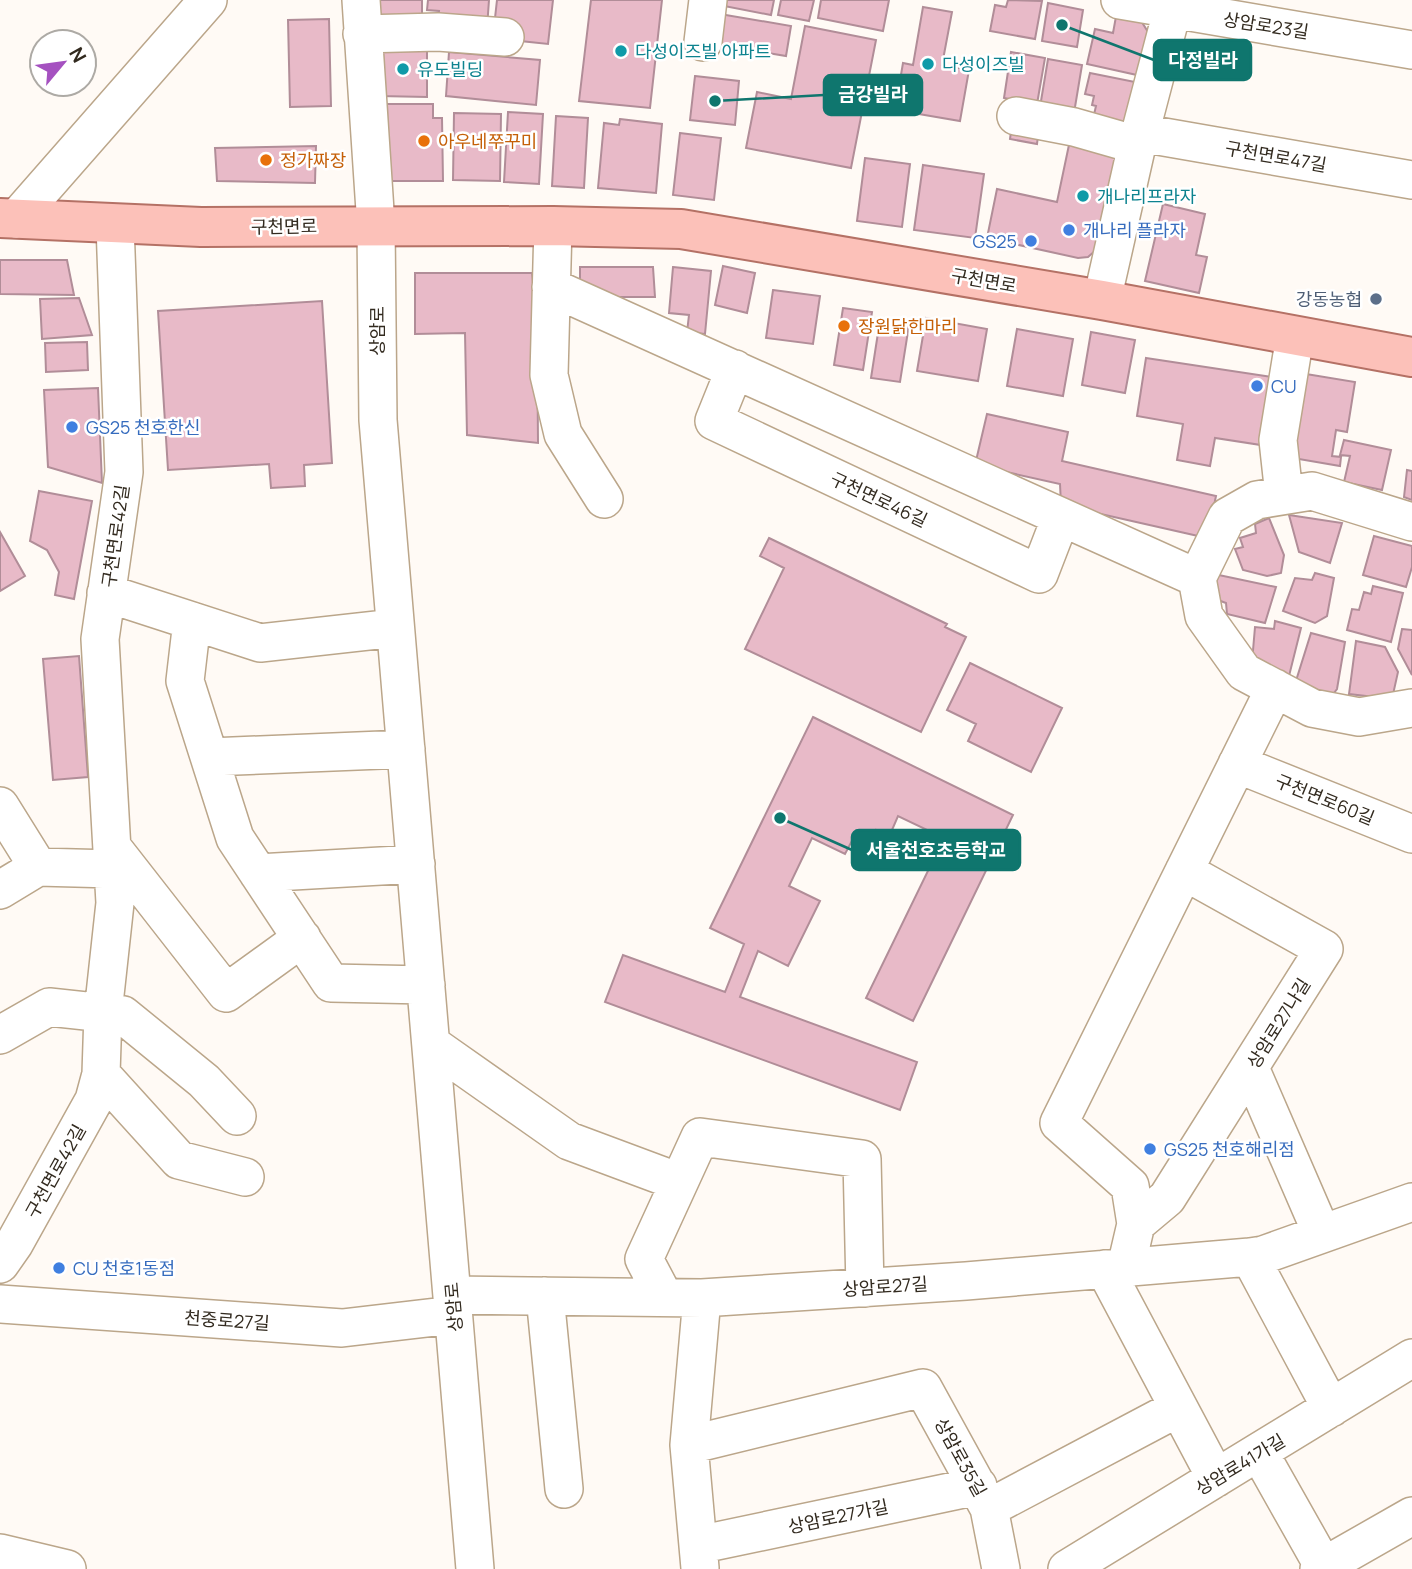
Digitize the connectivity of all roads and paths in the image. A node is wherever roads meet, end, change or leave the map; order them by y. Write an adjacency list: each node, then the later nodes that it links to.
1 (208, 0): 12 (street, 구천면로)
2 (708, 0): 7 (street)
3 (1119, 0): 4 (street, 상암로23길)
4 (1173, 5): 8 (street, 상암로23길); 10 (street)
5 (361, 17): 6 (street, 상암로); 14 (street, 상암로)
6 (505, 37)
7 (703, 42)
8 (1412, 50)
9 (1016, 116): 10 (street, 구천면로47길)
10 (1139, 139): 11 (street, 구천면로47길); 17 (street)
11 (1412, 180)
12 (8, 219): 13 (main road, 구천면로)
13 (115, 225): 14 (main road, 구천면로); 26 (street, 구천면로42길)
14 (376, 226): 15 (main road, 구천면로); 28 (street, 상암로)
15 (553, 226): 16 (street); 17 (main road, 구천면로)
16 (551, 287): 20 (street); 22 (street)
17 (1102, 300): 18 (main road, 구천면로)
18 (1295, 336): 19 (main road, 구천면로); 21 (street)
19 (1412, 357)
20 (735, 369): 23 (street); 23 (street, 구천면로46길)
21 (1284, 495): 24 (street); 25 (street)
22 (604, 499)
23 (1061, 517): 25 (street)
24 (1412, 522)
25 (1198, 578): 29 (street)
26 (106, 593): 27 (street); 36 (street, 구천면로42길)
27 (192, 621): 28 (street); 32 (street)
28 (396, 628): 31 (street, 상암로)
29 (1275, 688): 30 (street); 33 (street)
30 (1412, 708)
31 (405, 749): 32 (street); 37 (street, 상암로)
32 (210, 757): 40 (street)
33 (1237, 764): 35 (street, 구천면로60길); 39 (street)
34 (0, 806): 38 (street)
35 (1412, 834)
36 (113, 858): 38 (street); 42 (street); 44 (street, 구천면로42길)
37 (415, 864): 40 (street); 43 (street, 상암로)
38 (38, 867): 41 (street)
39 (1184, 871): 47 (street, 상암로27나길); 53 (street)
40 (258, 873): 42 (street)
41 (0, 890)
42 (302, 938): 43 (street)
43 (426, 985): 46 (street, 상암로)
44 (103, 1013): 45 (street); 48 (street, 구천면로42길); 49 (street)
45 (0, 1035)
46 (431, 1044): 51 (street); 63 (street, 상암로)
47 (1250, 1068): 53 (street, 상암로27나길); 54 (street)
48 (101, 1074): 50 (street); 56 (street, 구천면로42길)
49 (237, 1116)
50 (245, 1177)
51 (679, 1182): 58 (street); 60 (street)
52 (1412, 1202): 54 (street, 상암로27길)
53 (1136, 1224): 57 (street)
54 (1322, 1234): 55 (street, 상암로27길)
55 (1250, 1257): 57 (street, 상암로27길); 66 (street)
56 (0, 1264)
57 (1115, 1268): 58 (street, 상암로27길); 65 (street)
58 (865, 1288): 61 (street, 상암로27길)
59 (545, 1296): 60 (street, 상암로27길); 63 (street, 상암로27길); 70 (street)
60 (664, 1297): 61 (street, 상암로27길)
61 (702, 1298): 67 (street, 상암로27가길)
62 (0, 1304): 63 (street, 천중로27길)
63 (452, 1305): 77 (street, 상암로)
64 (1412, 1358): 66 (street, 상암로41가길)
65 (1178, 1408): 69 (street); 71 (street)
66 (1331, 1408): 68 (street, 상암로41가길)
67 (689, 1445): 71 (street, 상암로35길); 74 (street, 상암로27가길)
68 (1259, 1452): 69 (street, 상암로41가길); 75 (street)
69 (1216, 1478): 79 (street, 상암로41가길)
70 (564, 1489)
71 (984, 1497): 74 (street, 상암로27가길); 78 (street, 상암로35길)
72 (1412, 1516): 75 (street)
73 (0, 1553): 76 (street)
74 (699, 1557)
75 (1322, 1568)
76 (67, 1569)
77 (475, 1569)
78 (1002, 1569)
79 (1067, 1569)

